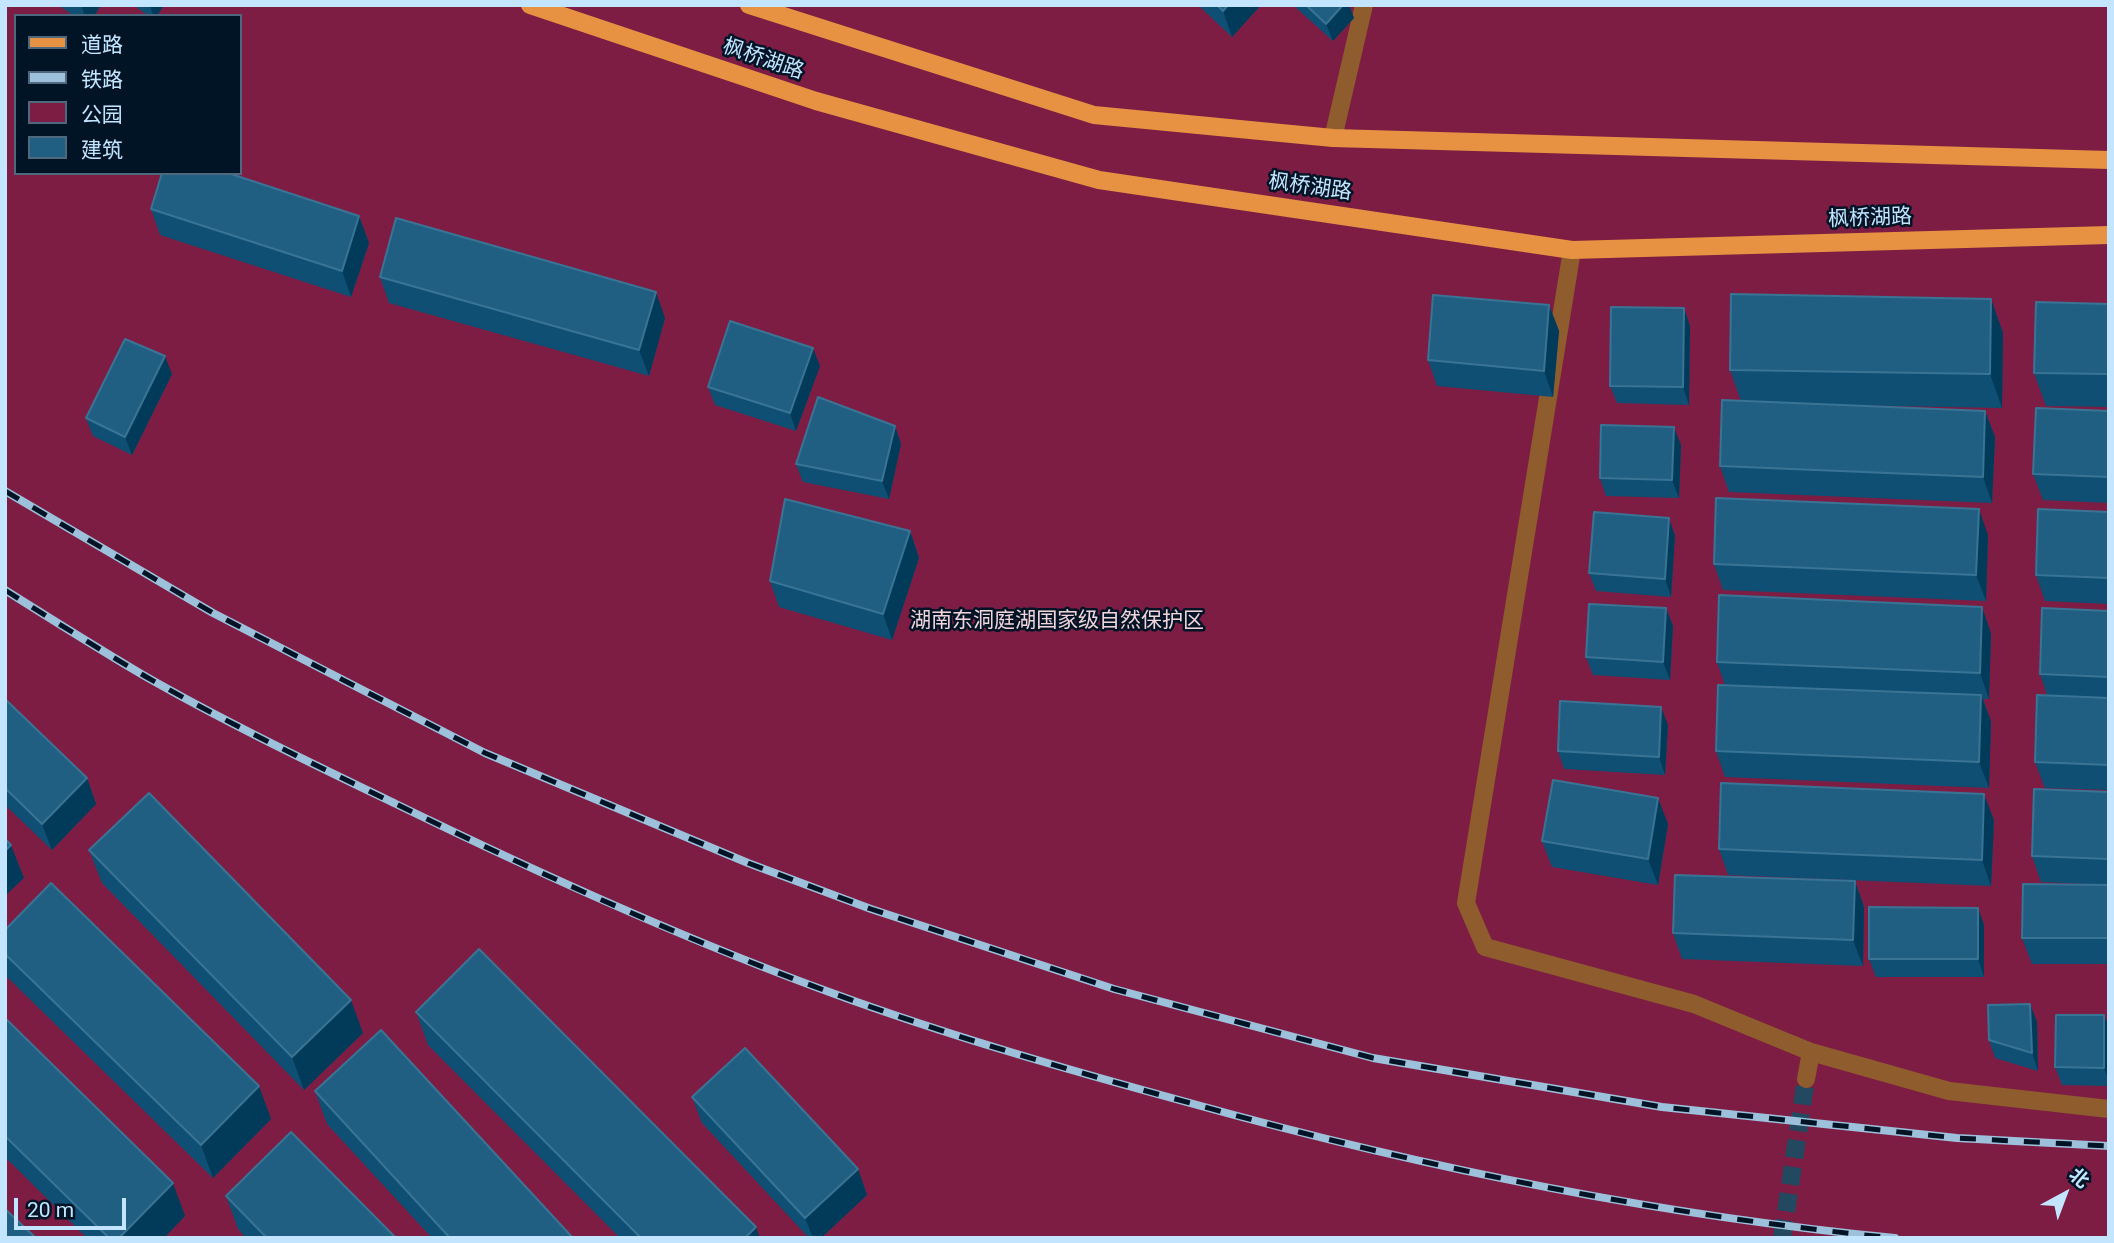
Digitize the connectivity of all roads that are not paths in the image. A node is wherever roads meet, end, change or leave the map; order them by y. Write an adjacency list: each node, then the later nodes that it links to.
1 (530, 5): 7 (main road, 枫桥湖路)
2 (748, 5): 4 (main road)
3 (1364, 5): 4 (street)
4 (1334, 138): 5 (main road)
5 (2109, 160)
6 (2109, 235): 7 (main road, 枫桥湖路)
7 (1572, 250): 8 (street)
8 (1811, 1052): 9 (street); 10 (street)
9 (1807, 1079)
10 (2109, 1109)

